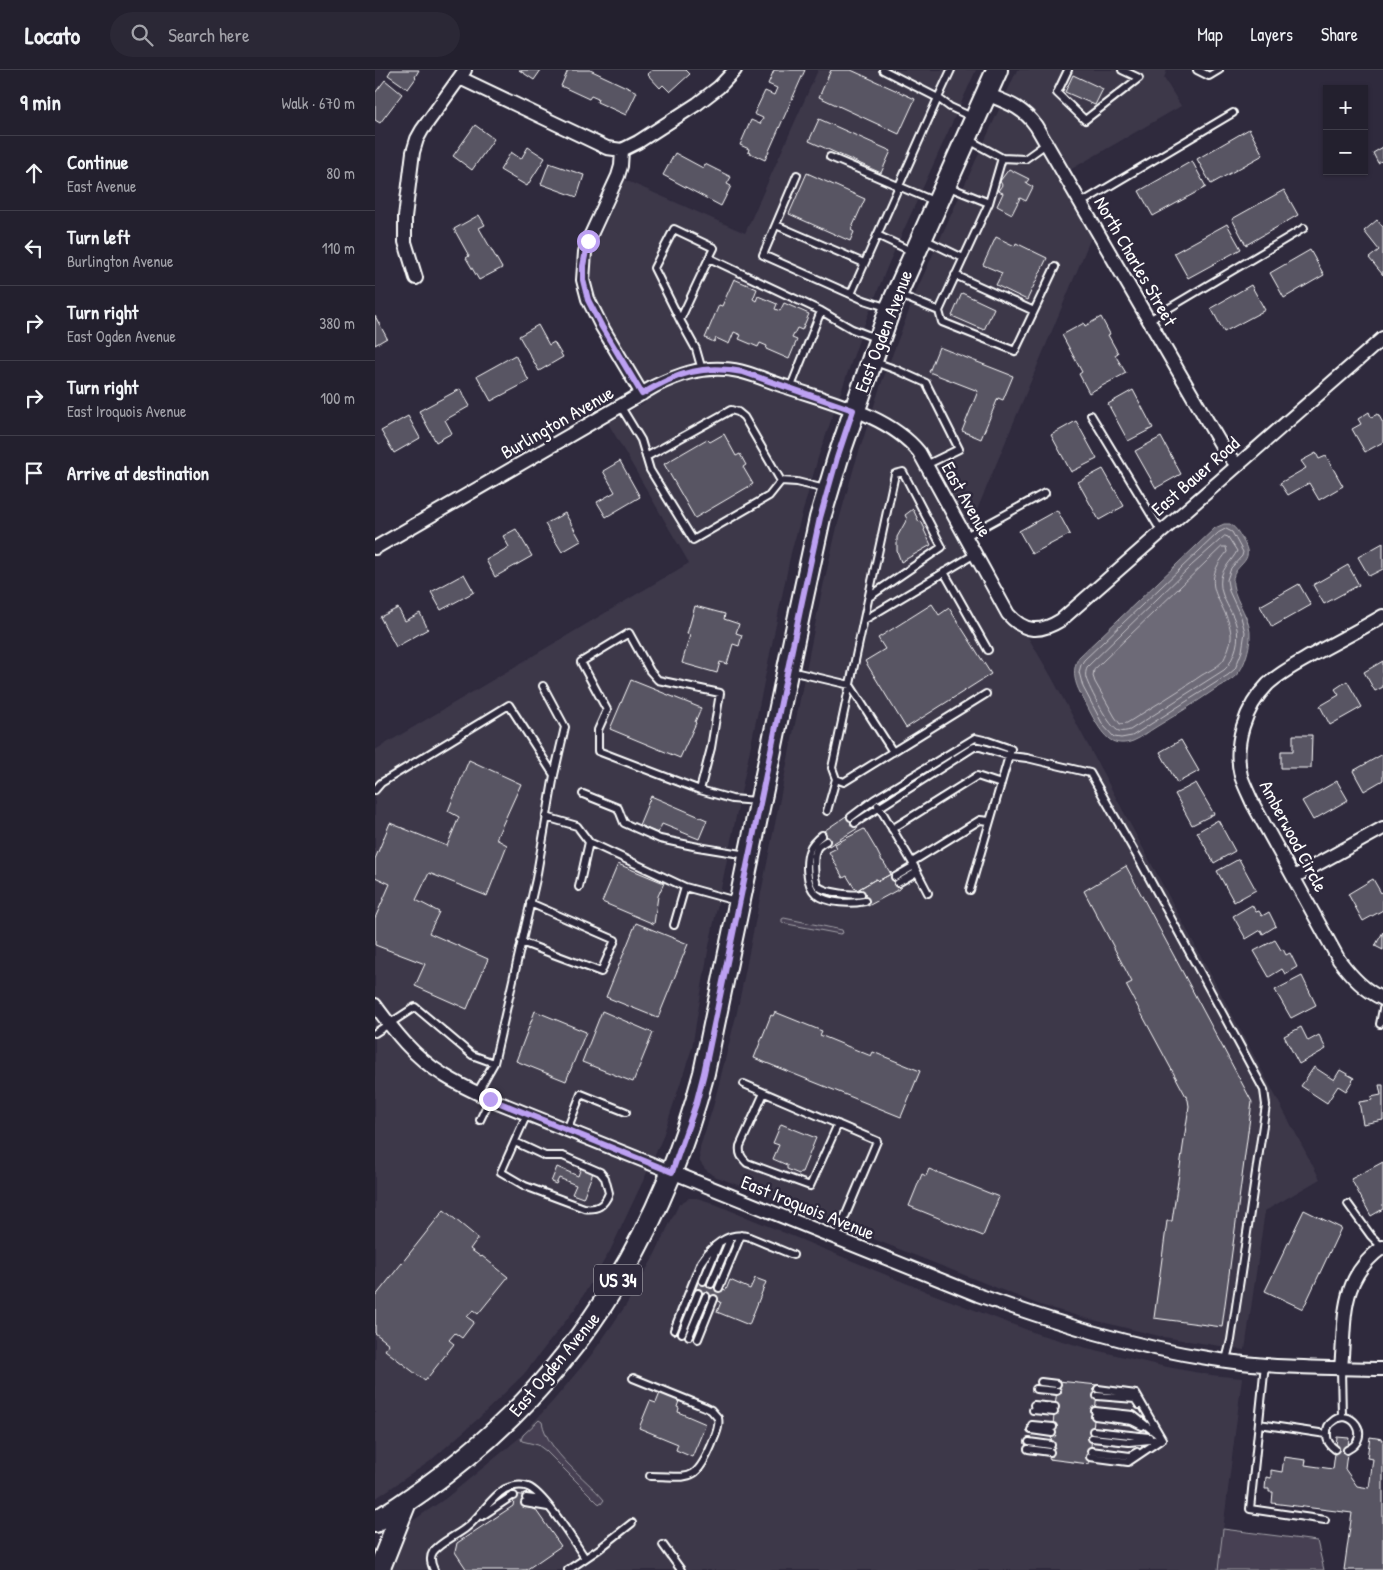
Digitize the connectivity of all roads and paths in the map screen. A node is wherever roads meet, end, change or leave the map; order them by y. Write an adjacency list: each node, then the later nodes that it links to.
1 (735, 70): 16 (street)
2 (883, 70): 11 (lane)
3 (951, 70): 11 (lane)
4 (997, 70): 10 (main road, East Ogden Avenue / US 34)
5 (1068, 70): 6 (lane)
6 (1122, 70)
7 (1197, 70): 8 (lane)
8 (1219, 70)
9 (462, 74): 16 (street); 33 (street)
10 (986, 94): 13 (main road, East Ogden Avenue / US 34); 15 (street, North Charles Street)
11 (938, 98): 13 (lane); 20 (lane)
12 (1233, 113): 23 (lane)
13 (975, 119): 14 (main road, East Ogden Avenue / US 34)
14 (966, 138): 18 (lane); 21 (main road, East Ogden Avenue / US 34)
15 (1046, 144): 18 (lane); 23 (street, North Charles Street)
16 (622, 150): 46 (street)
17 (830, 157): 20 (lane)
18 (1002, 158): 22 (lane)
19 (797, 175): 24 (lane)
20 (899, 186): 21 (lane); 26 (lane)
21 (941, 194): 22 (lane); 27 (main road, East Ogden Avenue / US 34)
22 (989, 203): 29 (lane)
23 (1081, 203): 40 (street, North Charles Street)
24 (776, 225): 30 (lane); 34 (lane)
25 (1305, 228): 40 (lane)
26 (877, 235): 27 (lane); 30 (lane)
27 (918, 245): 29 (lane); 35 (main road, East Ogden Avenue / US 34)
28 (709, 258): 36 (lane); 39 (lane); 39 (lane)
29 (963, 258): 32 (lane)
30 (864, 263): 34 (lane)
31 (1055, 267): 38 (lane)
32 (955, 275): 37 (lane); 38 (lane)
33 (416, 278)
34 (851, 294): 35 (lane)
35 (893, 301): 37 (lane); 42 (main road, East Ogden Avenue / US 34)
36 (821, 311): 42 (lane); 45 (lane)
37 (939, 311): 38 (lane)
38 (1034, 311)
39 (680, 320): 44 (lane)
40 (1149, 320): 52 (street, North Charles Street)
41 (1383, 338): 52 (street, East Bauer Road)
42 (879, 340): 43 (main road, East Ogden Avenue / US 34)
43 (871, 360): 48 (main road, East Ogden Avenue / US 34); 51 (lane)
44 (702, 370): 45 (street, Burlington Avenue); 46 (street, Burlington Avenue)
45 (790, 389): 48 (street, Burlington Avenue)
46 (642, 394): 47 (street, Burlington Avenue)
47 (621, 407): 50 (lane); 58 (street, Burlington Avenue)
48 (853, 410): 51 (street, East Avenue); 54 (main road, East Ogden Avenue / US 34)
49 (1091, 415): 56 (lane)
50 (646, 457): 53 (lane); 53 (lane)
51 (926, 465): 57 (street, East Avenue)
52 (1237, 465): 56 (street, East Bauer Road)
53 (781, 481): 54 (lane)
54 (829, 489): 66 (main road, East Ogden Avenue / US 34)
55 (1045, 492): 57 (lane)
56 (1161, 531): 64 (street, East Bauer Road)
57 (966, 536): 59 (street, East Avenue)
58 (375, 548)
59 (975, 554): 60 (lane); 64 (street, East Avenue)
60 (944, 572): 63 (lane); 65 (lane)
61 (869, 596): 61 (lane); 63 (lane)
62 (1383, 616): 89 (street, Amberwood Circle)
63 (864, 620): 67 (lane)
64 (1026, 627)
65 (989, 650)
66 (788, 670): 67 (lane); 79 (main road, East Ogden Avenue / US 34)
67 (850, 685): 70 (lane); 73 (lane)
68 (543, 686): 72 (lane)
69 (985, 694): 70 (lane)
70 (893, 752): 73 (lane)
71 (1010, 753): 74 (lane); 78 (lane); 80 (lane); 136 (lane)
72 (553, 775): 75 (lane); 82 (lane)
73 (836, 779): 81 (lane)
74 (1001, 784): 83 (lane); 85 (lane)
75 (375, 790)
76 (700, 790): 76 (lane); 79 (lane)
77 (583, 794): 87 (lane)
78 (875, 800): 80 (lane); 80 (lane)
79 (761, 802): 87 (main road, East Ogden Avenue / US 34)
80 (879, 807): 85 (lane)
81 (827, 811)
82 (546, 817): 86 (lane); 98 (lane)
83 (990, 821): 88 (lane); 93 (lane)
84 (1383, 828): 89 (street)
85 (892, 829): 88 (lane)
86 (589, 842): 91 (lane); 92 (lane)
87 (750, 856): 97 (main road, East Ogden Avenue / US 34)
88 (914, 867): 90 (lane); 94 (lane)
89 (1294, 877): 101 (street, Amberwood Circle)
90 (896, 880)
91 (579, 887)
92 (685, 887): 97 (lane); 99 (lane)
93 (970, 890)
94 (929, 893)
95 (861, 894): 96 (lane)
96 (865, 901)
97 (740, 902): 118 (main road, East Ogden Avenue / US 34)
98 (530, 903): 100 (lane); 100 (lane)
99 (674, 925)
100 (521, 942): 107 (lane)
101 (1383, 999)
102 (375, 1005): 104 (street, East Iroquois Avenue)
103 (1383, 1009): 105 (lane)
104 (389, 1024): 106 (lane); 107 (lane); 109 (street, East Iroquois Avenue)
105 (1380, 1024)
106 (375, 1032)
107 (494, 1063): 109 (lane)
108 (744, 1084): 110 (lane)
109 (477, 1093): 111 (street, East Iroquois Avenue)
110 (764, 1093): 115 (lane); 115 (lane)
111 (490, 1099): 113 (street, East Iroquois Avenue); 114 (lane)
112 (626, 1112): 116 (lane)
113 (527, 1114): 116 (street, East Iroquois Avenue); 117 (lane)
114 (479, 1120)
115 (838, 1124): 122 (lane)
116 (567, 1130): 118 (street, East Iroquois Avenue)
117 (515, 1142): 117 (lane)
118 (672, 1172): 122 (street, East Iroquois Avenue); 162 (main road, East Ogden Avenue / US 34)
119 (1348, 1204): 124 (lane)
120 (741, 1235): 121 (lane); 125 (lane); 128 (lane)
121 (731, 1236): 123 (lane); 127 (lane)
122 (836, 1238): 136 (street, East Iroquois Avenue)
123 (720, 1242): 126 (lane); 132 (lane)
124 (1382, 1247): 138 (street)
125 (793, 1255)
126 (703, 1281)
127 (711, 1284)
128 (719, 1288)
129 (698, 1293): 133 (lane)
130 (706, 1296): 134 (lane)
131 (714, 1299): 135 (lane)
132 (674, 1330)
133 (682, 1333)
134 (689, 1336)
135 (698, 1339)
136 (1226, 1360): 137 (street, East Iroquois Avenue)
137 (1265, 1364): 138 (street, East Iroquois Avenue); 148 (lane)
138 (1341, 1368): 139 (street, East Iroquois Avenue); 147 (lane)
139 (1383, 1369)
140 (633, 1378): 159 (lane)
141 (1041, 1382): 142 (lane)
142 (1036, 1389)
143 (1097, 1392): 153 (lane)
144 (1034, 1407): 145 (lane)
145 (1054, 1410)
146 (1095, 1414): 153 (lane)
147 (1342, 1417): 151 (lane); 157 (lane)
148 (1259, 1424): 151 (lane); 164 (lane)
149 (1031, 1427): 150 (lane)
150 (1052, 1430)
151 (1326, 1434): 156 (lane)
152 (1093, 1435): 153 (lane)
153 (1162, 1439): 158 (lane)
154 (1029, 1446): 155 (lane)
155 (1050, 1449)
156 (1335, 1449)
157 (1347, 1450)
158 (1091, 1454)
159 (650, 1476)
160 (514, 1499): 166 (lane)
161 (542, 1500): 163 (lane); 163 (lane); 166 (lane)
162 (406, 1502): 165 (main road, East Ogden Avenue / US 34); 170 (main road)
163 (548, 1507): 169 (lane)
164 (1325, 1520)
165 (375, 1522)
166 (473, 1522): 171 (lane)
167 (632, 1523): 169 (lane)
168 (663, 1545): 173 (lane)
169 (585, 1558): 172 (lane)
170 (379, 1570)
171 (434, 1570)
172 (569, 1570)
173 (681, 1570)

